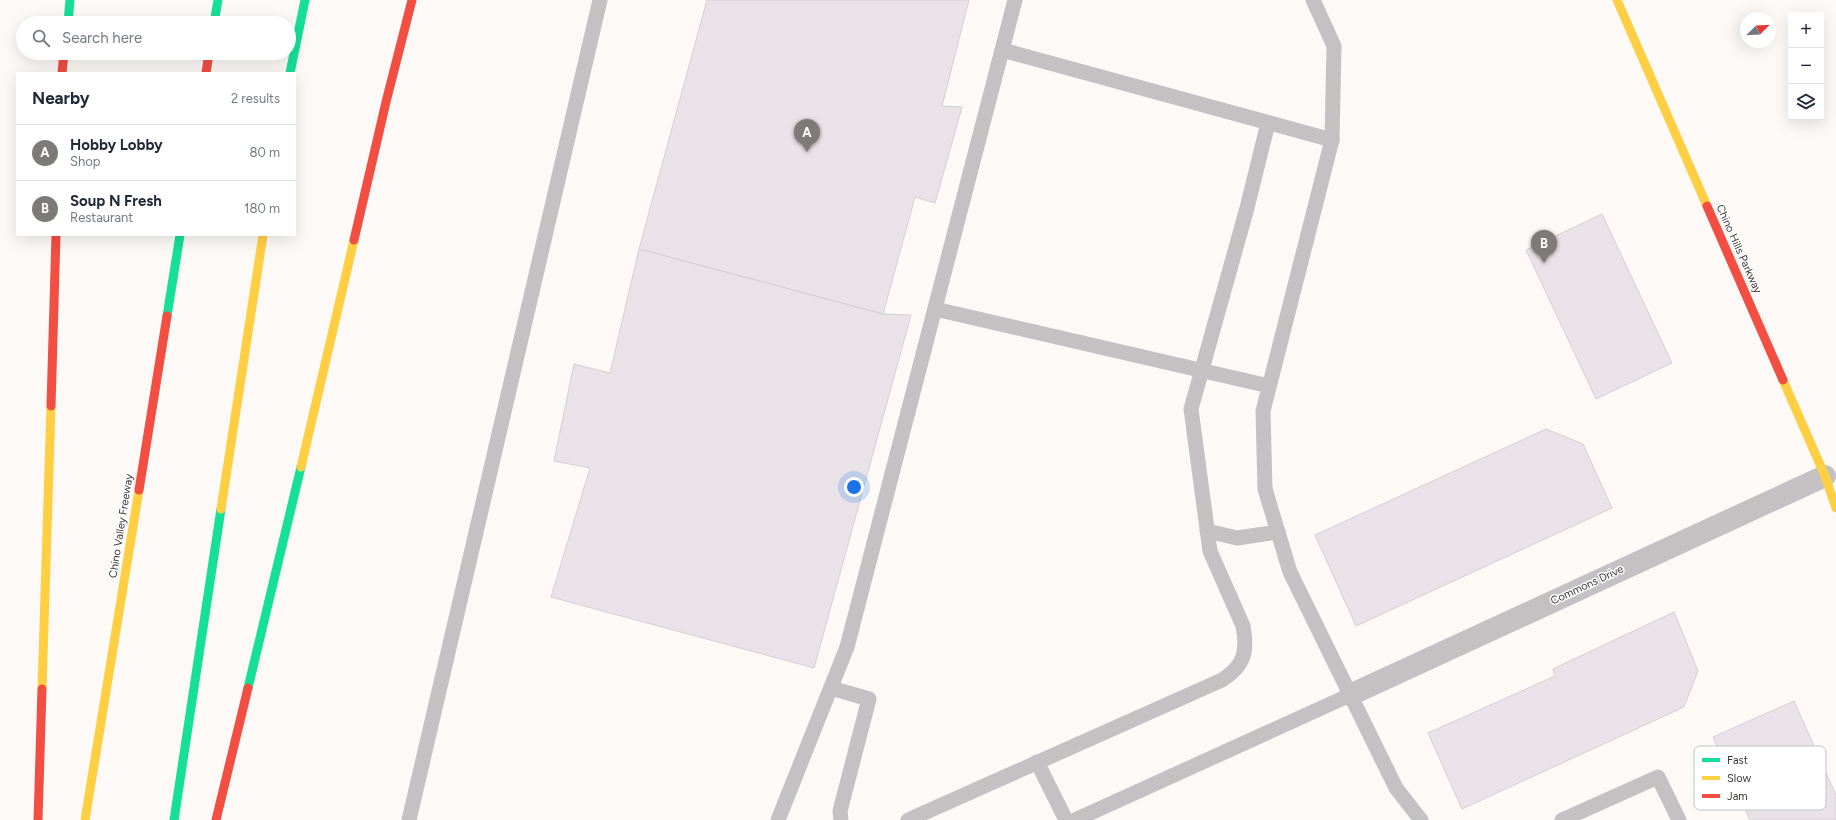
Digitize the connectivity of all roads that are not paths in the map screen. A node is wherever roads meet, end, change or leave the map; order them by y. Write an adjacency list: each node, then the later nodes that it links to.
1 (70, 0): 9 (main road)
2 (218, 0): 10 (main road)
3 (304, 0): 11 (main road)
4 (412, 0): 37 (main road)
5 (600, 0): 38 (lane)
6 (1015, 0): 12 (lane)
7 (1313, 0): 20 (lane)
8 (1617, 0): 27 (main road, Chino Hills Parkway)
9 (69, 16)
10 (215, 16)
11 (296, 42)
12 (1002, 50): 19 (lane); 24 (lane)
13 (63, 60): 16 (main road)
14 (208, 60): 17 (main road)
15 (292, 60): 18 (main road)
16 (62, 72)
17 (206, 72)
18 (290, 72)
19 (1268, 123): 20 (lane); 25 (lane)
20 (1332, 140): 26 (lane)
21 (56, 236): 34 (main road)
22 (180, 236): 35 (main road, Chino Valley Freeway)
23 (263, 236): 36 (main road)
24 (935, 309): 25 (lane); 31 (lane)
25 (1202, 369): 26 (lane); 29 (lane)
26 (1270, 386): 30 (lane)
27 (1825, 476): 28 (main road, Chino Hills Parkway); 32 (street, Commons Drive)
28 (1836, 508)
29 (1207, 531): 30 (lane); 33 (lane)
30 (1278, 532): 32 (lane)
31 (831, 688): 39 (lane); 40 (lane)
32 (1350, 695): 43 (lane); 44 (lane)
33 (1037, 762): 41 (lane); 42 (lane)
34 (38, 820)
35 (85, 820)
36 (174, 820)
37 (216, 820)
38 (409, 820)
39 (778, 820)
40 (842, 820)
41 (908, 820)
42 (1066, 820)
43 (1074, 820)
44 (1421, 820)
45 (1562, 820): 46 (lane)
46 (1679, 820)

